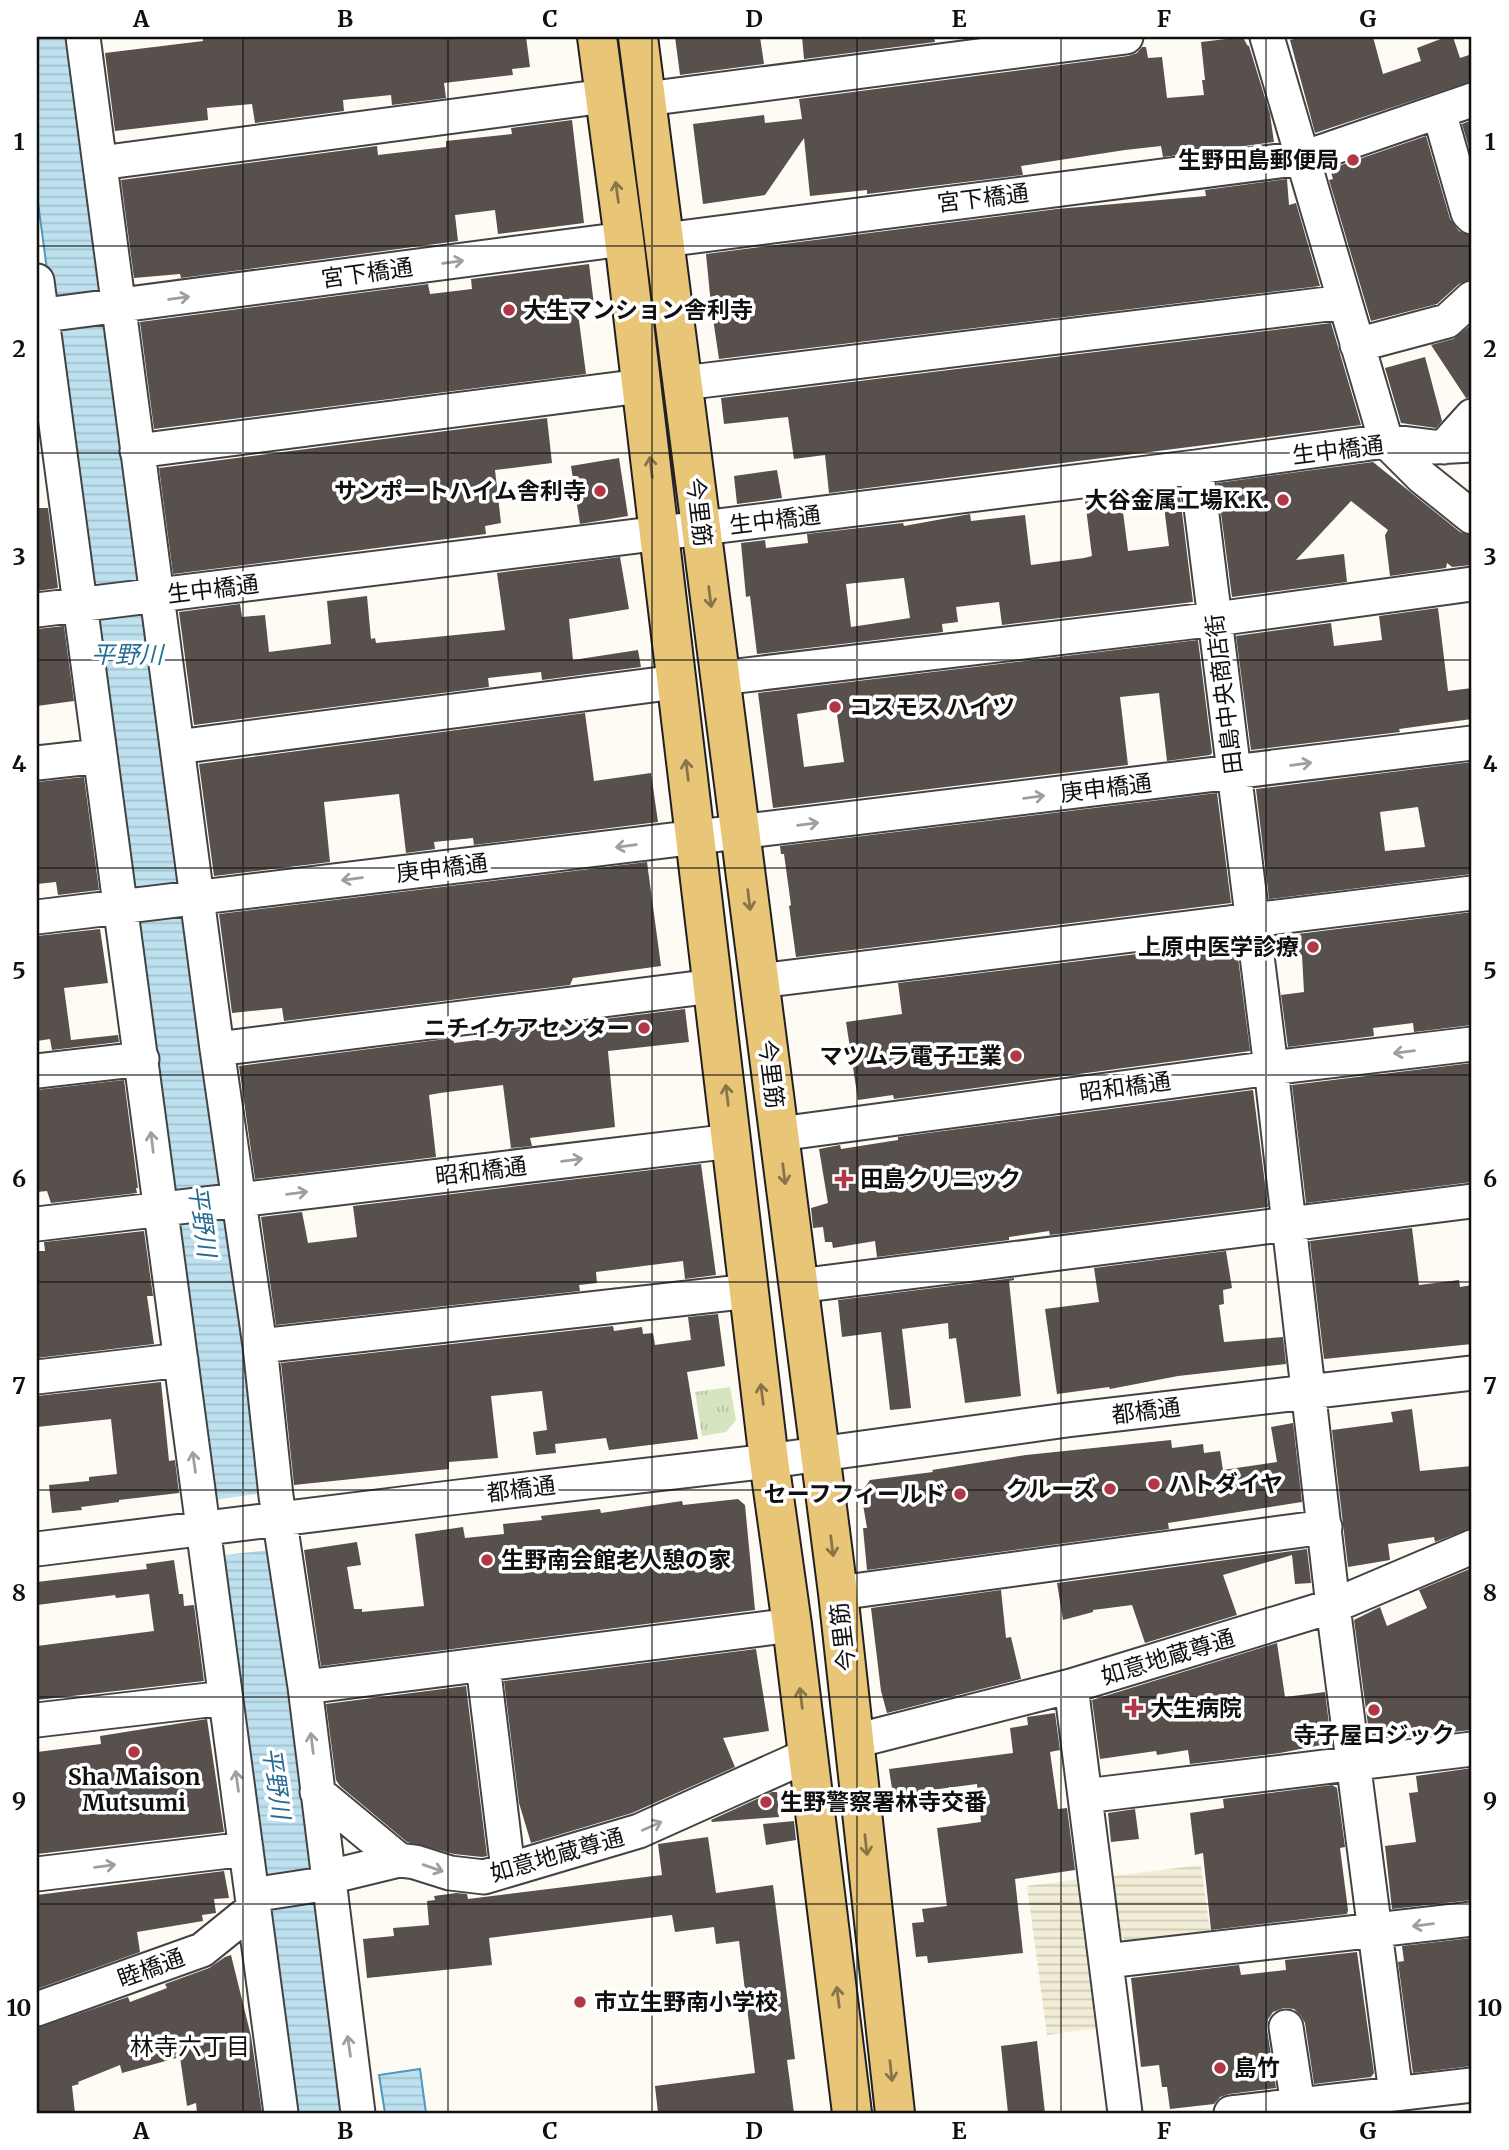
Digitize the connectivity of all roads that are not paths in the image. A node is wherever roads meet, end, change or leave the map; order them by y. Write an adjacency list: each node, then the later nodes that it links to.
1 (83, 37): 11 (street)
2 (597, 37): 6 (main road, 今里筋)
3 (638, 37): 7 (main road, 今里筋)
4 (1126, 37): 7 (street)
5 (1267, 37): 10 (street)
6 (605, 96): 11 (street); 13 (main road, 今里筋, one-way to 6)
7 (646, 99): 14 (main road, 今里筋)
8 (1472, 100): 9 (street, 宮下橋通)
9 (1439, 112): 10 (street, 宮下橋通); 12 (street)
10 (1303, 158): 14 (street, 宮下橋通); 17 (street)
11 (100, 163): 18 (street)
12 (1472, 217)
13 (624, 239): 18 (street, 宮下橋通, one-way to 13); 22 (main road, 今里筋)
14 (664, 240): 21 (main road, 今里筋)
15 (37, 281): 19 (street)
16 (1472, 298): 20 (street)
17 (1344, 302): 20 (street); 21 (street)
18 (115, 307): 19 (street, 宮下橋通); 26 (street)
19 (43, 315): 27 (street)
20 (1357, 345): 24 (street)
21 (683, 383): 30 (main road, 今里筋)
22 (641, 386): 26 (street); 31 (main road, 今里筋, one-way to 22)
23 (1472, 416): 25 (street)
24 (1386, 441): 25 (street, 生中橋通); 28 (street, 生中橋通); 29 (street)
25 (1458, 446)
26 (137, 451): 33 (street)
27 (49, 461): 34 (street)
28 (1196, 467): 30 (street, 生中橋通); 36 (street, 田島中央商店街)
29 (1472, 517)
30 (701, 529): 31 (street, 生中橋通); 37 (main road, 今里筋, one-way to 37)
31 (659, 534): 33 (street, 生中橋通); 38 (main road, 今里筋)
32 (1472, 584): 36 (street)
33 (153, 596): 34 (street, 生中橋通); 40 (street)
34 (85, 604): 35 (street, 生中橋通); 41 (street)
35 (37, 610)
36 (1216, 619): 37 (street); 43 (street, 田島中央商店街)
37 (720, 678): 44 (main road, 今里筋)
38 (676, 682): 40 (street); 45 (main road, 今里筋, one-way to 38)
39 (1472, 743): 43 (street, 庚申橋通, one-way to 39)
40 (177, 747): 47 (street)
41 (100, 756): 42 (street); 48 (street)
42 (37, 763)
43 (1233, 772): 44 (street, 庚申橋通, one-way to 43); 50 (street, 田島中央商店街)
44 (740, 832): 45 (street, 庚申橋通); 51 (main road, 今里筋, one-way to 51)
45 (694, 838): 47 (street, 庚申橋通, one-way to 47); 52 (main road, 今里筋)
46 (1472, 893): 50 (street)
47 (193, 898): 48 (street, 庚申橋通); 54 (street)
48 (125, 907): 49 (street); 55 (street)
49 (37, 917)
50 (1251, 920): 51 (street); 56 (street, 田島中央商店街)
51 (759, 981): 58 (main road, 今里筋)
52 (713, 986): 54 (street); 59 (main road, 今里筋, one-way to 52)
53 (1472, 1044): 56 (street, 昭和橋通, one-way to 56)
54 (216, 1049): 61 (street)
55 (142, 1059): 57 (street); 62 (street, one-way to 55)
56 (1271, 1068): 58 (street, 昭和橋通); 63 (street, 田島中央商店街)
57 (37, 1071)
58 (779, 1134): 65 (main road, 今里筋, one-way to 65)
59 (732, 1141): 61 (street, 昭和橋通, one-way to 59); 66 (main road, 今里筋)
60 (1472, 1200): 63 (street)
61 (233, 1201): 62 (street, 昭和橋通); 67 (street)
62 (165, 1209): 64 (street); 68 (street)
63 (1289, 1223): 65 (street); 71 (street, 田島中央商店街)
64 (37, 1224)
65 (799, 1286): 72 (main road, 今里筋)
66 (750, 1292): 67 (street); 73 (main road, 今里筋, one-way to 66)
67 (260, 1346): 74 (street)
68 (181, 1360): 70 (street); 76 (street, one-way to 68)
69 (1472, 1373): 71 (street, 都橋通)
70 (37, 1377)
71 (1310, 1392): 72 (street, 都橋通); 75 (street, 田島中央商店街)
72 (820, 1454): 73 (street, 都橋通); 79 (main road, 今里筋, one-way to 79)
73 (769, 1461): 74 (street, 都橋通); 81 (main road, 今里筋)
74 (277, 1520): 76 (street, 都橋通); 84 (street)
75 (1325, 1527): 79 (street); 80 (street, 田島中央商店街)
76 (207, 1529): 78 (street); 85 (street)
77 (1472, 1547): 80 (street, 如意地蔵尊通)
78 (37, 1549)
79 (838, 1593): 87 (main road, 今里筋)
80 (1333, 1606): 83 (street, 如意地蔵尊通); 90 (street, 田島中央商店街)
81 (792, 1625): 82 (street); 89 (main road, 今里筋, one-way to 81)
82 (483, 1665): 84 (street); 95 (street)
83 (1071, 1686): 87 (street, 如意地蔵尊通); 92 (street)
84 (305, 1688): 91 (street, one-way to 84)
85 (225, 1698): 86 (street); 93 (street, one-way to 85)
86 (37, 1720)
87 (855, 1741): 110 (main road, 今里筋, one-way to 110)
88 (1472, 1749): 90 (street)
89 (808, 1755): 95 (street, 如意地蔵尊通, one-way to 89); 109 (main road, 今里筋, one-way to 89)
90 (1355, 1764): 92 (street); 100 (street, 田島中央商店街)
91 (317, 1792): 94 (street, 如意地蔵尊通); 97 (street)
92 (1085, 1796): 101 (street)
93 (246, 1849): 96 (street, one-way to 93); 98 (street)
94 (399, 1860): 95 (street, 如意地蔵尊通, one-way to 95); 97 (street)
95 (508, 1870)
96 (37, 1874)
97 (327, 1882): 98 (street); 108 (street, one-way to 97)
98 (256, 1899): 102 (street, 睦橋通); 107 (street)
99 (1472, 1919): 100 (street, one-way to 100)
100 (1373, 1931): 101 (street); 105 (street, 田島中央商店街)
101 (1106, 1961): 111 (street)
102 (37, 2009)
103 (1286, 2027): 106 (street)
104 (1472, 2085): 105 (street)
105 (1396, 2094): 106 (street)
106 (1298, 2105): 112 (street)
107 (281, 2113)
108 (358, 2113)
109 (852, 2113)
110 (895, 2113)
111 (1125, 2113)
112 (1231, 2113)

